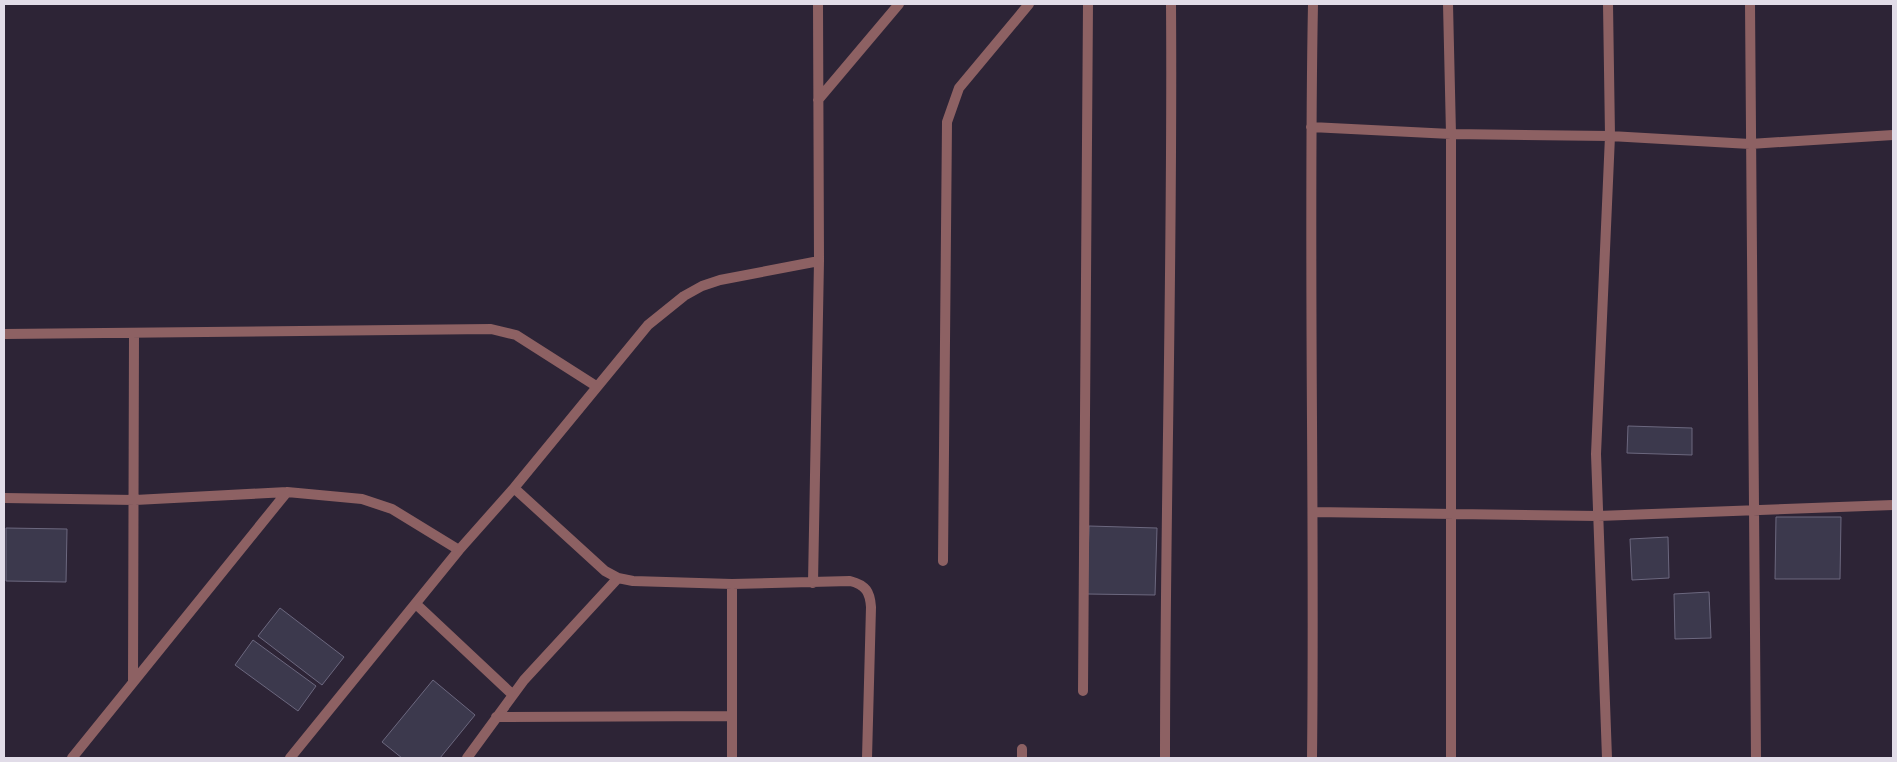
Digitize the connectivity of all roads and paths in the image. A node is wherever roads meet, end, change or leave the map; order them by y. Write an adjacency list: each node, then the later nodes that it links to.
1 (818, 4): 10 (street)
2 (899, 4): 10 (street)
3 (1029, 4): 30 (street)
4 (1088, 4): 36 (street)
5 (1171, 4): 45 (street)
6 (1313, 4): 11 (street)
7 (1448, 4): 12 (street)
8 (1608, 4): 14 (street)
9 (1750, 4): 15 (street)
10 (818, 100): 16 (street)
11 (1311, 128): 12 (street); 26 (street)
12 (1451, 134): 14 (street); 27 (street)
13 (1893, 135): 15 (street)
14 (1610, 136): 15 (street); 28 (street)
15 (1750, 144): 25 (street)
16 (819, 261): 19 (street); 32 (street)
17 (4, 334): 18 (street)
18 (134, 334): 19 (street); 23 (street)
19 (596, 386): 20 (street)
20 (514, 488): 29 (street); 31 (street)
21 (287, 492): 23 (street); 29 (street); 35 (street)
22 (4, 498): 23 (street)
23 (135, 500): 35 (street)
24 (1893, 505): 25 (street)
25 (1755, 509): 28 (street); 49 (street)
26 (1314, 512): 27 (street); 46 (street)
27 (1451, 515): 28 (street); 47 (street)
28 (1598, 516): 48 (street)
29 (460, 550): 34 (street)
30 (943, 561)
31 (618, 578): 33 (street); 37 (street)
32 (812, 583): 33 (street); 44 (street)
33 (732, 584): 38 (street)
34 (416, 604): 37 (street); 41 (street)
35 (133, 682): 40 (street)
36 (1083, 691)
37 (513, 695): 39 (street)
38 (732, 716): 39 (street); 43 (street)
39 (496, 717): 42 (street)
40 (72, 758)
41 (290, 758)
42 (467, 758)
43 (732, 758)
44 (868, 758)
45 (1165, 758)
46 (1312, 758)
47 (1451, 758)
48 (1606, 758)
49 (1756, 758)

